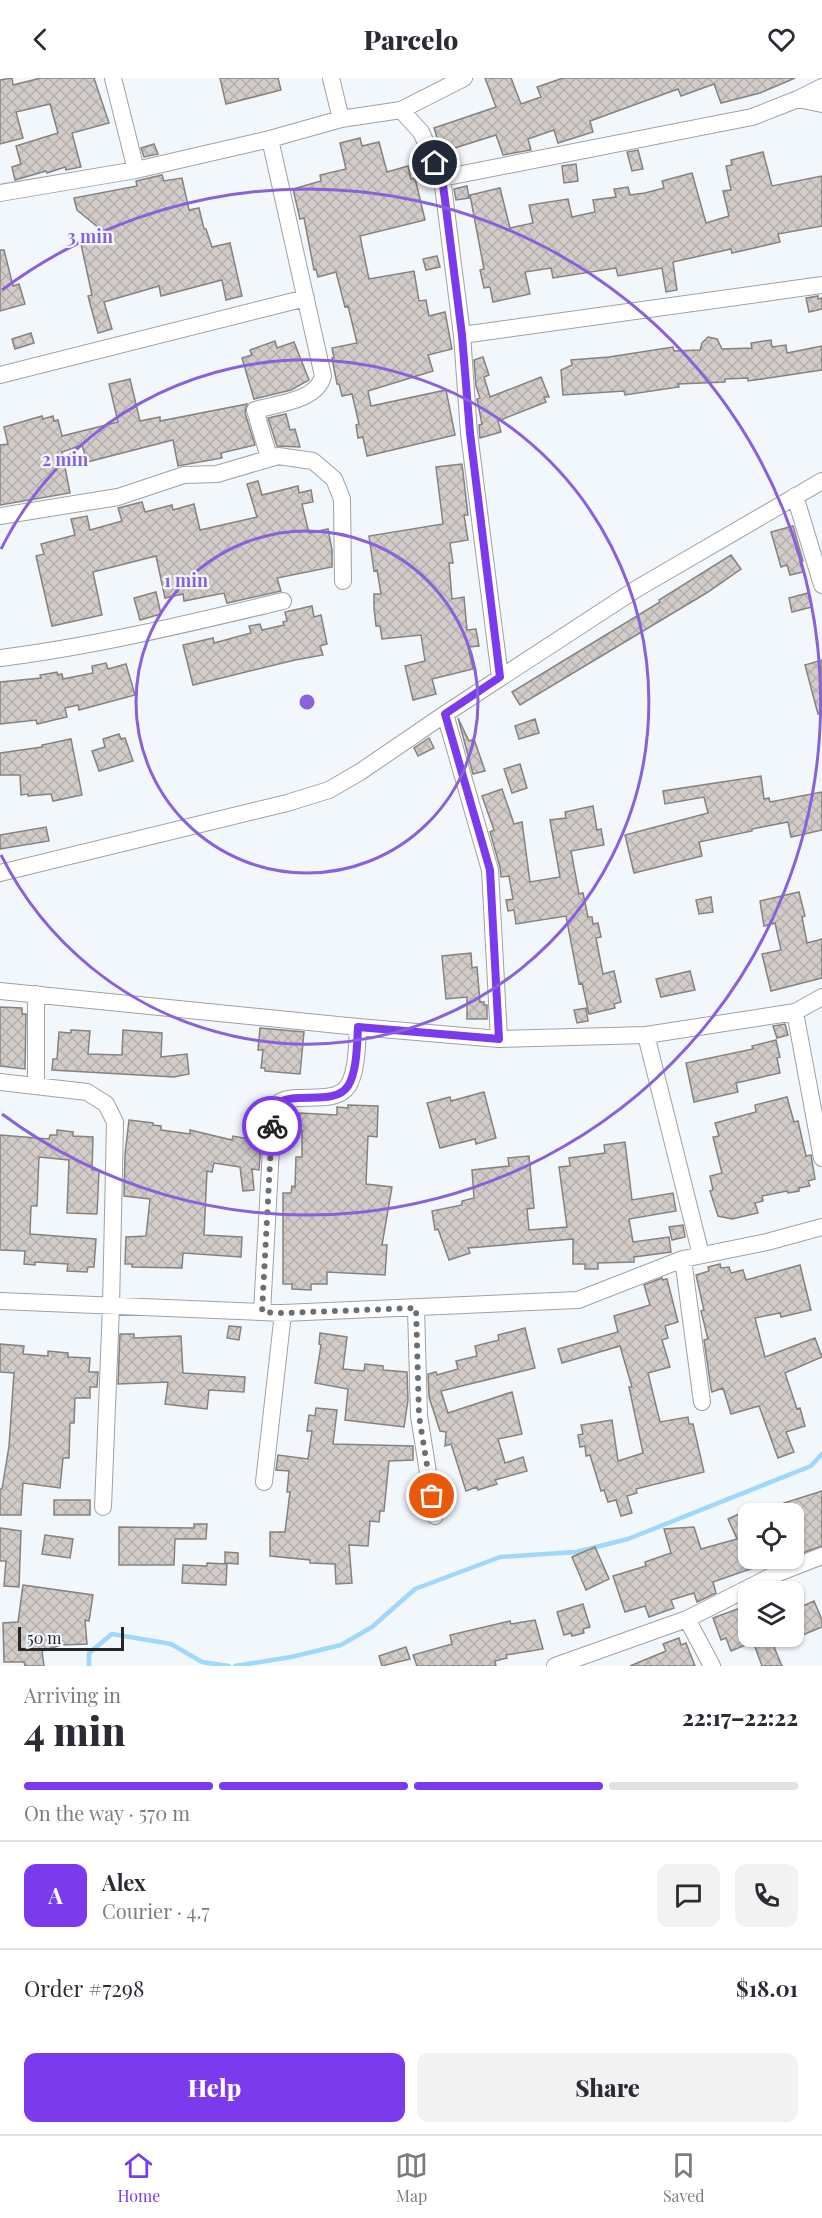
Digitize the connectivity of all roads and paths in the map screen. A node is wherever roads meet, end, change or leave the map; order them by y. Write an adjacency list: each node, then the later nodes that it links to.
1 (113, 78): 10 (street)
2 (332, 78): 8 (street)
3 (464, 78): 7 (street)
4 (822, 87): 5 (street)
5 (798, 99): 6 (street); 11 (street)
6 (822, 104)
7 (401, 110): 8 (street); 11 (street)
8 (341, 119): 9 (street)
9 (270, 139): 10 (street); 14 (street)
10 (136, 170): 12 (street)
11 (442, 178): 15 (street)
12 (0, 193)
13 (822, 285): 15 (street)
14 (306, 298): 16 (street); 17 (street)
15 (462, 335): 25 (street)
16 (0, 375)
17 (269, 457): 20 (street); 21 (street)
18 (822, 481): 19 (street)
19 (795, 496): 22 (street); 25 (street)
20 (0, 516)
21 (343, 581)
22 (822, 585)
23 (283, 601): 24 (street)
24 (0, 658)
25 (500, 677): 26 (street)
26 (445, 714): 27 (street); 34 (street)
27 (0, 873)
28 (0, 992): 29 (street)
29 (36, 994): 32 (street); 36 (street)
30 (822, 997): 31 (street)
31 (795, 1012): 33 (street); 37 (street)
32 (358, 1027): 34 (street); 44 (street)
33 (646, 1035): 34 (street); 39 (street)
34 (499, 1039)
35 (0, 1082): 36 (street)
36 (36, 1086): 42 (street)
37 (822, 1158)
38 (822, 1227): 39 (street)
39 (701, 1255): 40 (street)
40 (683, 1259): 43 (street); 46 (street)
41 (0, 1301): 42 (street)
42 (111, 1306): 44 (street); 48 (street)
43 (416, 1308): 45 (street); 49 (street)
44 (262, 1312): 45 (street)
45 (283, 1313): 47 (street)
46 (702, 1402)
47 (264, 1482)
48 (103, 1507)
49 (435, 1516)
50 (822, 1556): 51 (street)
51 (687, 1619): 52 (street); 53 (street)
52 (560, 1665)
53 (712, 1666)

